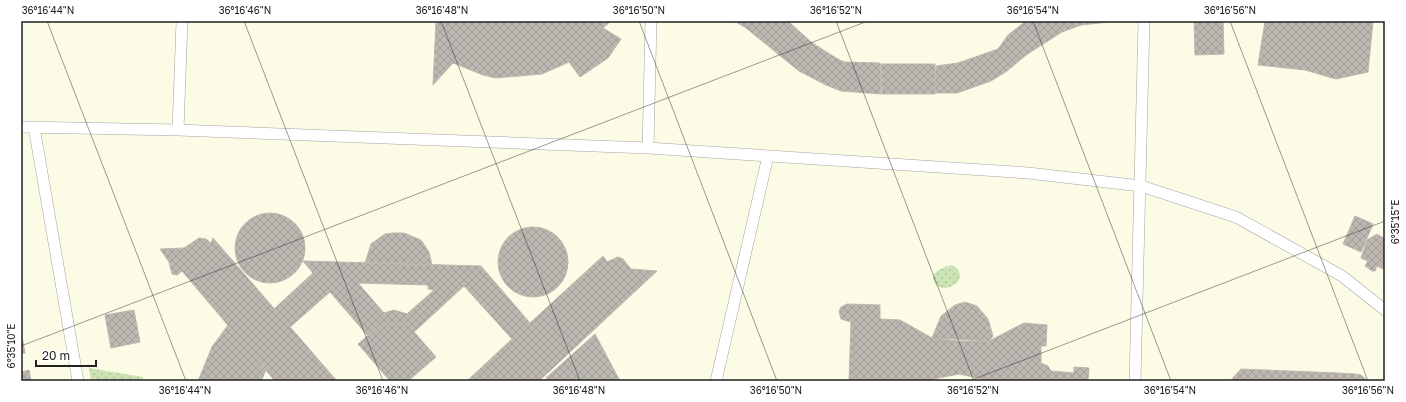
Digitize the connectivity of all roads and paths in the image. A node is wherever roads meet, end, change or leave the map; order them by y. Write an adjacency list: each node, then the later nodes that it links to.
1 (182, 21): 6 (lane)
2 (652, 21): 7 (lane)
3 (1144, 21): 9 (lane)
4 (21, 127): 5 (lane)
5 (34, 127): 6 (lane); 11 (lane)
6 (178, 130): 7 (lane)
7 (648, 148): 8 (lane)
8 (768, 156): 9 (lane); 12 (lane)
9 (1141, 186): 10 (lane); 13 (lane)
10 (1385, 310)
11 (78, 381)
12 (716, 381)
13 (1135, 381)

